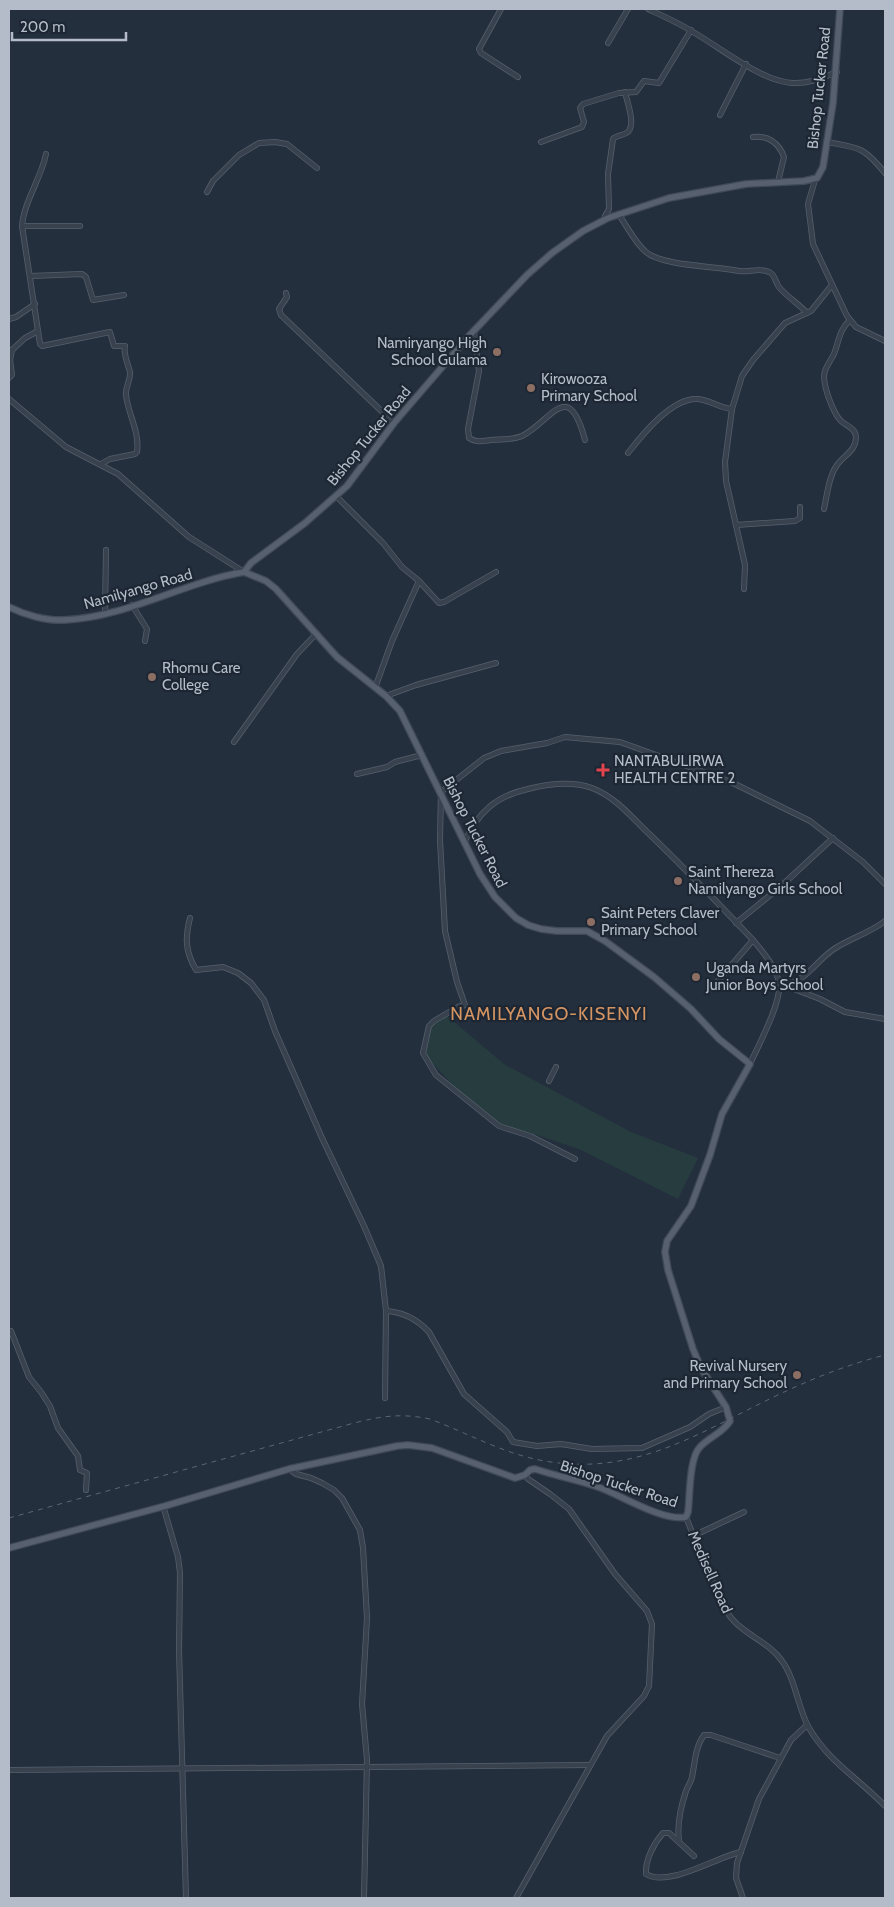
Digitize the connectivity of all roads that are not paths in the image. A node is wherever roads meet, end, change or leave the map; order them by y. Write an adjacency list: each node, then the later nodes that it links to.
1 (501, 9): 9 (street)
2 (628, 9): 6 (street)
3 (648, 9): 5 (street)
4 (840, 9): 8 (main road, Bishop Tucker Road)
5 (692, 30): 7 (street); 10 (street)
6 (608, 43)
7 (746, 64): 8 (street); 11 (street)
8 (837, 72): 14 (main road, Bishop Tucker Road)
9 (518, 77)
10 (625, 92): 13 (street); 22 (street)
11 (720, 115)
12 (753, 137): 19 (street)
13 (541, 142)
14 (827, 142): 17 (street); 18 (main road, Bishop Tucker Road)
15 (46, 154): 23 (street)
16 (317, 168): 20 (street)
17 (885, 173)
18 (815, 180): 19 (main road, Bishop Tucker Road); 26 (street)
19 (778, 182): 21 (main road, Bishop Tucker Road)
20 (207, 192)
21 (619, 215): 30 (street); 33 (main road, Bishop Tucker Road)
22 (605, 216)
23 (22, 226): 24 (street); 25 (street)
24 (80, 226)
25 (30, 276): 28 (street); 29 (street)
26 (832, 285): 30 (street); 32 (street)
27 (286, 293): 39 (street)
28 (124, 295)
29 (35, 304): 31 (street); 34 (street)
30 (807, 313): 38 (street)
31 (9, 319)
32 (850, 320): 35 (street); 45 (street)
33 (474, 330): 39 (main road, Bishop Tucker Road); 40 (street)
34 (38, 331): 36 (street); 42 (street)
35 (885, 341)
36 (9, 378)
37 (9, 398): 42 (street)
38 (732, 409): 41 (street); 46 (street)
39 (394, 423): 43 (main road, Bishop Tucker Road)
40 (585, 440)
41 (628, 453)
42 (102, 464): 48 (street)
43 (336, 496): 48 (main road, Bishop Tucker Road); 50 (street)
44 (800, 507): 46 (street)
45 (824, 509)
46 (736, 525): 51 (street)
47 (106, 550): 54 (street)
48 (244, 572): 52 (main road, Namilyango Road); 55 (main road, Bishop Tucker Road)
49 (496, 572): 50 (street)
50 (419, 581): 58 (street)
51 (744, 589)
52 (132, 605): 54 (main road, Namilyango Road); 56 (street)
53 (9, 607): 54 (main road, Namilyango Road)
54 (105, 614)
55 (316, 634): 58 (main road, Bishop Tucker Road); 60 (street)
56 (146, 641)
57 (496, 663): 59 (street)
58 (375, 688): 59 (main road, Bishop Tucker Road)
59 (386, 696): 61 (main road, Bishop Tucker Road)
60 (234, 742)
61 (422, 755): 62 (street); 63 (main road, Bishop Tucker Road)
62 (357, 774)
63 (441, 792): 64 (street); 65 (main road, Bishop Tucker Road); 78 (street)
64 (833, 838): 66 (street); 69 (street)
65 (464, 843): 69 (street); 75 (main road, Bishop Tucker Road)
66 (885, 884)
67 (190, 918): 79 (street)
68 (885, 921): 72 (street)
69 (736, 923): 70 (street)
70 (753, 940): 71 (street); 73 (street)
71 (779, 984): 72 (street); 75 (street)
72 (785, 986): 74 (street)
73 (711, 989)
74 (885, 1019)
75 (750, 1064): 82 (main road)
76 (556, 1067): 77 (street)
77 (549, 1081)
78 (575, 1160)
79 (386, 1311): 81 (street); 82 (street)
80 (11, 1331): 85 (street)
81 (385, 1398)
82 (726, 1407): 88 (main road, Bishop Tucker Road)
83 (289, 1469): 84 (main road, Bishop Tucker Road); 86 (main road, Bishop Tucker Road); 95 (street)
84 (525, 1475): 88 (main road, Bishop Tucker Road); 93 (street)
85 (86, 1490)
86 (165, 1506): 90 (main road, Bishop Tucker Road); 94 (street)
87 (744, 1512): 89 (street)
88 (686, 1517): 89 (street, Medisell Road)
89 (693, 1536): 91 (street, Medisell Road)
90 (9, 1548)
91 (808, 1725): 92 (street); 97 (street, Medisell Road)
92 (780, 1758): 98 (street); 99 (street)
93 (590, 1765): 95 (street); 103 (street)
94 (183, 1768): 95 (street); 96 (street); 101 (street)
95 (367, 1768): 102 (street)
96 (9, 1770)
97 (885, 1806)
98 (679, 1841): 99 (street); 100 (street)
99 (741, 1852): 104 (street)
100 (694, 1856)
101 (186, 1898)
102 (364, 1898)
103 (516, 1898)
104 (743, 1898)

